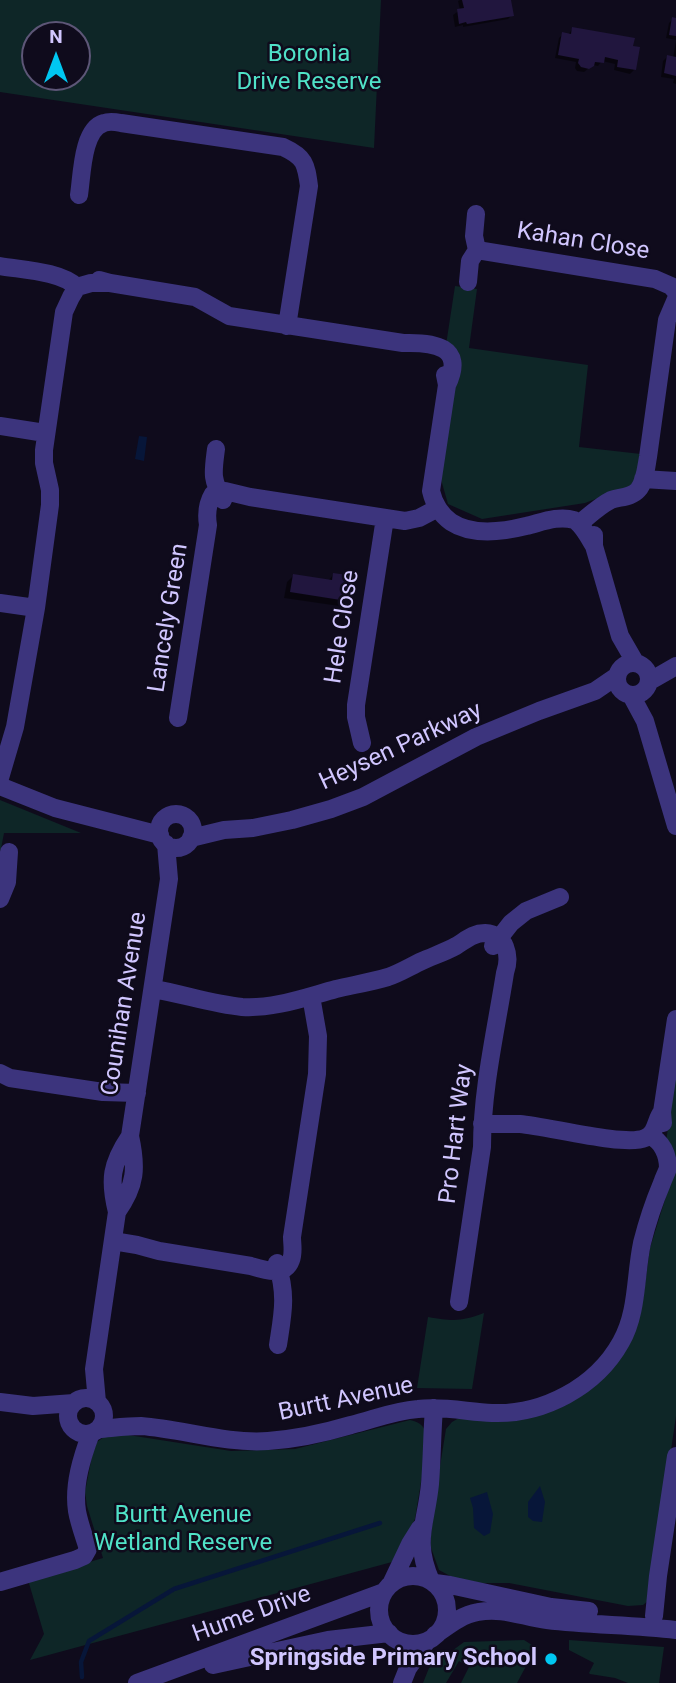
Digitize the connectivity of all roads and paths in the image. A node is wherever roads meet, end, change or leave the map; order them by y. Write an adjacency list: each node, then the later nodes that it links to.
1 (79, 195): 8 (street)
2 (475, 214): 3 (street)
3 (477, 250): 5 (street); 7 (street, Kahan Close)
4 (0, 266): 6 (street)
5 (468, 282)
6 (73, 284): 8 (street); 10 (street)
7 (675, 290): 12 (street)
8 (287, 326): 15 (street)
9 (0, 426): 10 (street)
10 (45, 433): 19 (street)
11 (216, 449): 14 (street)
12 (643, 480): 13 (street); 17 (street)
13 (676, 481)
14 (221, 496): 16 (street); 22 (street, Lancely Green)
15 (438, 508): 16 (street); 17 (street)
16 (384, 518): 23 (street, Hele Close)
17 (583, 521): 21 (street)
18 (0, 603): 19 (street)
19 (36, 608): 24 (street)
20 (676, 665): 21 (street, Heysen Parkway)
21 (633, 679): 27 (street); 28 (street, Heysen Parkway)
22 (178, 718)
23 (362, 743)
24 (4, 755): 25 (street)
25 (0, 778)
26 (0, 786): 28 (street, Heysen Parkway)
27 (676, 827)
28 (176, 834): 33 (street, Counihan Avenue)
29 (9, 852): 31 (street)
30 (560, 897): 32 (street)
31 (0, 899)
32 (496, 942): 34 (street); 38 (street, Pro Hart Way)
33 (153, 993): 34 (street); 37 (street, Counihan Avenue)
34 (311, 996): 41 (street)
35 (676, 1019): 39 (street)
36 (3, 1077): 37 (street)
37 (136, 1097): 40 (street, Counihan Avenue)
38 (482, 1120): 39 (street); 42 (street, Pro Hart Way)
39 (653, 1139): 49 (street, Burtt Avenue)
40 (113, 1245): 41 (street); 44 (street, Counihan Avenue)
41 (278, 1267): 43 (street)
42 (459, 1302)
43 (278, 1345)
44 (94, 1369): 46 (street, Counihan Avenue); 48 (street, Counihan Avenue)
45 (0, 1402): 47 (street)
46 (76, 1402): 47 (street); 48 (street); 51 (street)
47 (33, 1406): 51 (street)
48 (100, 1406): 50 (street, Burtt Avenue); 51 (street)
49 (439, 1408): 50 (street, Burtt Avenue); 54 (street)
50 (140, 1426): 51 (street, Burtt Avenue)
51 (83, 1429): 55 (street)
52 (676, 1457): 53 (street)
53 (673, 1500): 58 (street)
54 (422, 1524): 56 (street); 57 (street)
55 (0, 1582)
56 (433, 1582): 57 (street); 58 (street); 61 (street)
57 (388, 1588): 60 (street); 62 (street, Hume Drive)
58 (654, 1616): 59 (street)
59 (675, 1628): 61 (street)
60 (391, 1635): 61 (street); 62 (street, Hume Drive); 63 (street)
61 (431, 1638): 63 (street)
62 (138, 1683)
63 (400, 1683)

